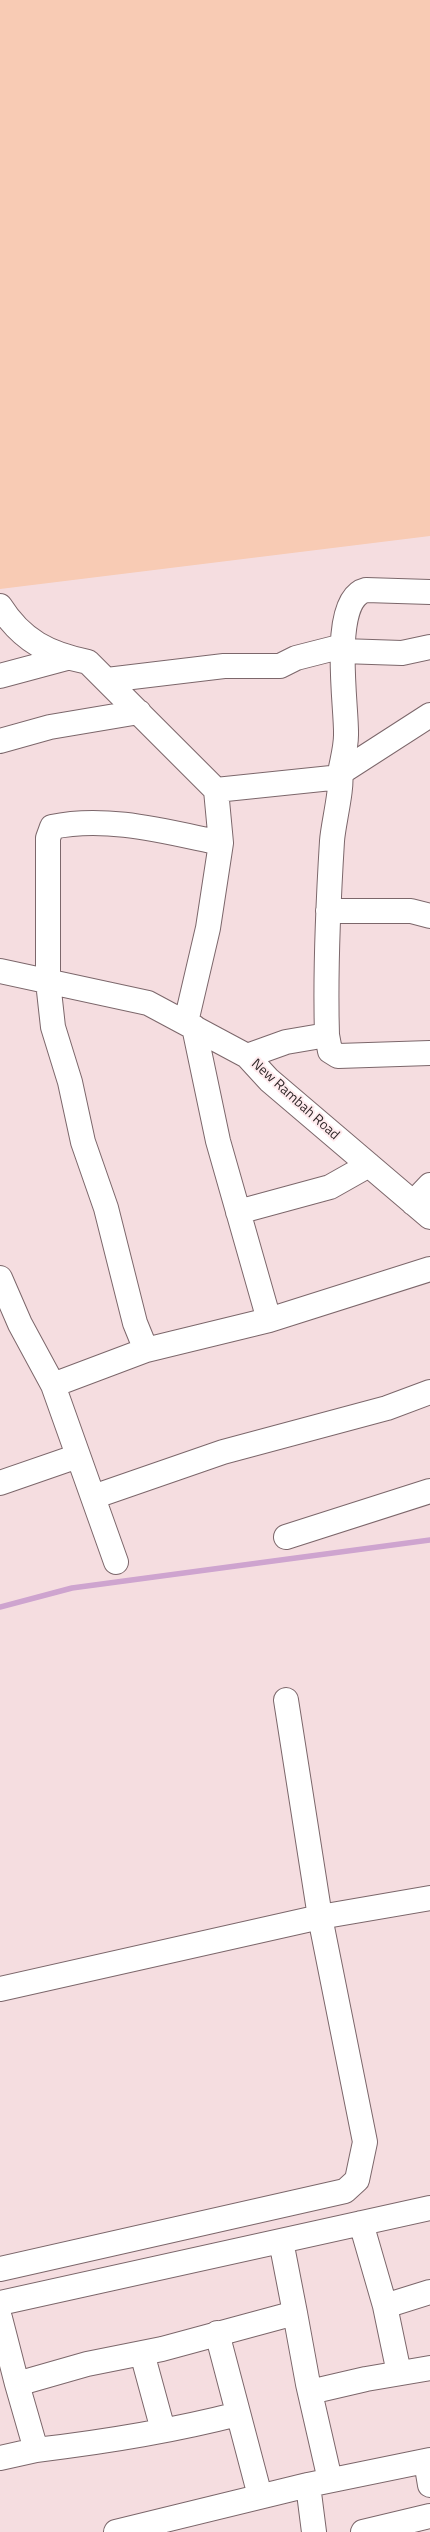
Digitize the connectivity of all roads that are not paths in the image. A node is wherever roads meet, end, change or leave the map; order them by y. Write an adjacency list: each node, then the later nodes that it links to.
1 (430, 592): 4 (street)
2 (0, 606): 5 (street)
3 (430, 647): 4 (street)
4 (343, 649): 7 (street); 11 (street)
5 (67, 658): 6 (street); 7 (street)
6 (0, 676)
7 (106, 680): 8 (street)
8 (139, 712): 10 (street); 12 (street)
9 (430, 715): 11 (street)
10 (0, 741)
11 (340, 775): 12 (street); 15 (street)
12 (216, 790): 13 (street)
13 (221, 843): 18 (street); 19 (street)
14 (430, 896): 16 (street)
15 (328, 911): 16 (street); 20 (street)
16 (421, 913)
17 (0, 971): 18 (street, New Rambah Road)
18 (48, 982): 19 (street, New Rambah Road); 31 (street)
19 (190, 1024): 22 (street, New Rambah Road); 26 (street)
20 (327, 1035): 21 (street); 22 (street)
21 (430, 1053)
22 (247, 1056): 23 (street, New Rambah Road)
23 (369, 1165): 25 (street, New Rambah Road); 26 (street)
24 (430, 1185): 25 (street)
25 (422, 1210)
26 (238, 1212): 29 (street)
27 (430, 1269): 29 (street)
28 (0, 1278): 30 (street)
29 (269, 1320): 31 (street)
30 (10, 1327): 32 (street)
31 (146, 1350): 32 (street)
32 (52, 1385): 34 (street)
33 (430, 1392): 37 (street)
34 (78, 1456): 35 (street); 37 (street)
35 (0, 1483)
36 (430, 1491): 38 (street)
37 (93, 1497): 39 (street)
38 (286, 1537)
39 (116, 1562)
40 (286, 1700): 42 (street)
41 (430, 1898): 42 (street)
42 (320, 1917): 43 (street); 47 (street)
43 (0, 1989)
44 (430, 2208): 45 (street)
45 (361, 2224): 46 (street); 50 (street)
46 (281, 2241): 49 (street); 51 (street)
47 (0, 2269)
48 (430, 2292): 50 (street)
49 (0, 2303)
50 (385, 2306): 56 (street)
51 (295, 2313): 53 (street); 58 (street)
52 (0, 2318): 57 (street)
53 (218, 2333): 54 (street); 59 (street)
54 (142, 2353): 57 (street); 60 (street)
55 (430, 2368): 56 (street)
56 (399, 2373): 58 (street)
57 (17, 2384): 61 (street)
58 (310, 2392): 64 (street)
59 (238, 2414): 60 (street); 66 (street)
60 (163, 2430): 61 (street)
61 (36, 2450): 62 (street)
62 (0, 2458)
63 (428, 2460): 64 (street); 65 (street)
64 (319, 2483): 66 (street); 70 (street)
65 (430, 2486)
66 (260, 2496): 68 (street)
67 (430, 2516): 71 (street)
68 (187, 2523): 69 (street)
69 (116, 2532)
70 (314, 2532)
71 (363, 2532)

